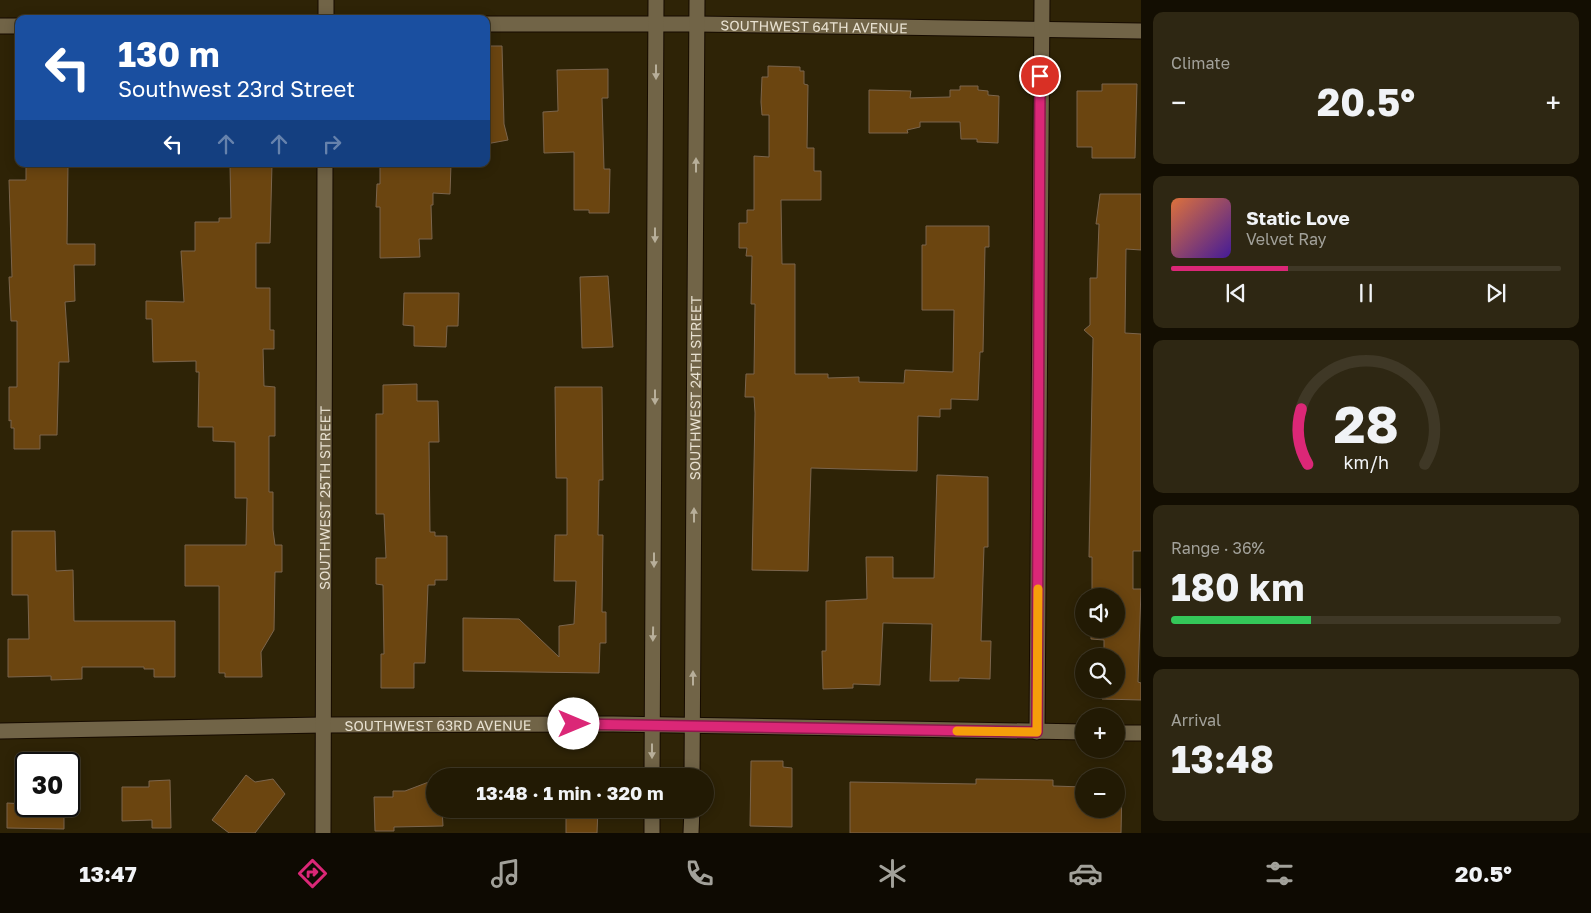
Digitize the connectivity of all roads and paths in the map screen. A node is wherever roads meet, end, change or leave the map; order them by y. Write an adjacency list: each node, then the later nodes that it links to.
1 (326, 0): 5 (street)
2 (656, 0): 6 (street)
3 (697, 0): 8 (street, SOUTHWEST 24TH STREET)
4 (1042, 0): 11 (street)
5 (326, 15)
6 (656, 23): 7 (street, SOUTHWEST 64TH AVENUE); 8 (street, SOUTHWEST 64TH AVENUE); 15 (street, one-way to 15)
7 (490, 24)
8 (697, 24): 11 (street, SOUTHWEST 64TH AVENUE); 16 (street, SOUTHWEST 24TH STREET, one-way to 8)
9 (0, 26): 10 (street)
10 (15, 26)
11 (1041, 29): 12 (street, SOUTHWEST 64TH AVENUE); 18 (street)
12 (1141, 31)
13 (325, 167): 14 (street, SOUTHWEST 25TH STREET)
14 (324, 725): 15 (street, SOUTHWEST 63RD AVENUE); 17 (street, SOUTHWEST 63RD AVENUE); 26 (street, SOUTHWEST 25TH STREET)
15 (652, 725): 16 (street, SOUTHWEST 63RD AVENUE); 22 (street, one-way to 22)
16 (692, 726): 18 (street, SOUTHWEST 63RD AVENUE); 23 (street, SOUTHWEST 24TH STREET)
17 (0, 731)
18 (1037, 732): 19 (street, SOUTHWEST 63RD AVENUE)
19 (1075, 732)
20 (1125, 733): 21 (street)
21 (1141, 733)
22 (652, 768)
23 (692, 768)
24 (652, 818): 27 (street)
25 (692, 818): 28 (street)
26 (323, 833)
27 (652, 833)
28 (691, 833)

